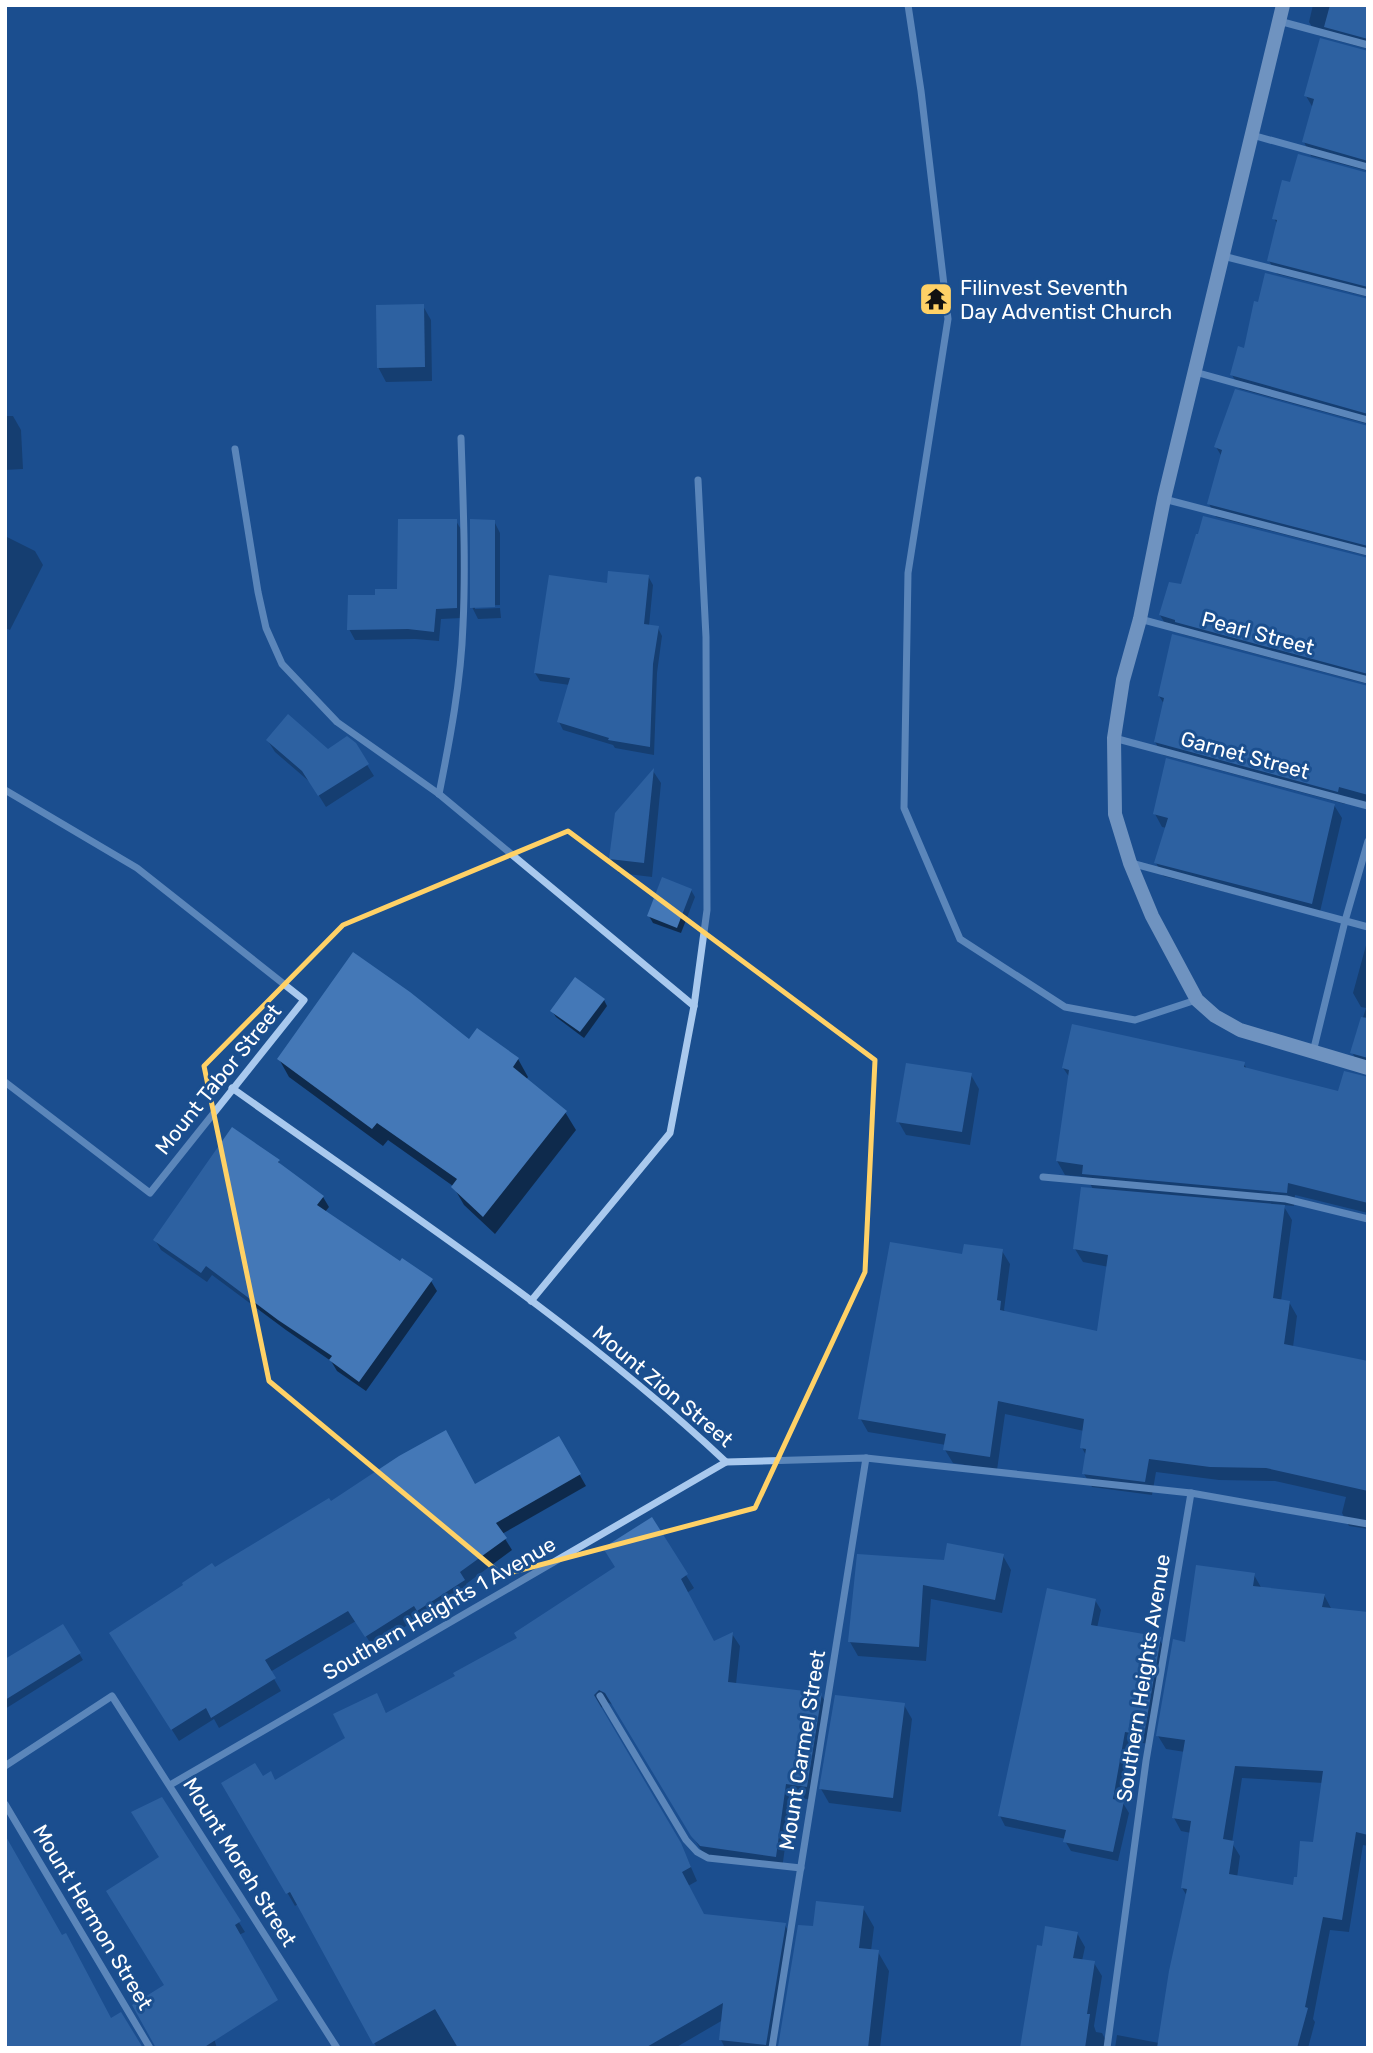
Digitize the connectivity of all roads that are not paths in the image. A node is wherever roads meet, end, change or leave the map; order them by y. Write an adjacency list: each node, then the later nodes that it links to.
1 (908, 5): 26 (street)
2 (1283, 5): 3 (street)
3 (1279, 21): 4 (street); 5 (street)
4 (1368, 45)
5 (1252, 135): 6 (street); 7 (street)
6 (1368, 167)
7 (1222, 256): 8 (street); 9 (street)
8 (1368, 293)
9 (1194, 372): 10 (street); 14 (street)
10 (1368, 420)
11 (461, 438): 20 (street)
12 (236, 449): 20 (street)
13 (698, 480): 27 (street)
14 (1164, 499): 15 (street); 16 (street)
15 (1368, 552)
16 (1140, 620): 17 (street, Pearl Street); 18 (street)
17 (1368, 680)
18 (1114, 738): 21 (street, Garnet Street); 23 (street)
19 (5, 790): 31 (street, Mount Tabor Street)
20 (439, 794): 27 (street)
21 (1368, 806)
22 (1368, 841): 24 (street)
23 (1130, 863): 24 (street); 26 (street)
24 (1345, 921): 25 (street); 28 (street)
25 (1368, 927)
26 (1197, 1000): 28 (street)
27 (694, 1006): 34 (street)
28 (1312, 1052): 29 (street)
29 (1368, 1068)
30 (5, 1082): 31 (street, Mount Tabor Street)
31 (232, 1088): 34 (street, Mount Zion Street)
32 (1043, 1177): 33 (street)
33 (1368, 1219)
34 (531, 1301): 36 (street, Mount Zion Street)
35 (866, 1458): 36 (street, Mount Zion Street); 37 (street, Mount Zion Street); 43 (street, Mount Carmel Street)
36 (726, 1462): 41 (street, Southern Heights 1 Avenue)
37 (1191, 1493): 38 (street); 47 (street, Southern Heights Avenue)
38 (1368, 1524)
39 (600, 1696): 43 (street)
40 (5, 1766): 41 (street, Mount Moreh Street)
41 (170, 1784): 45 (street, Mount Moreh Street)
42 (5, 1804): 44 (street, Mount Hermon Street)
43 (801, 1868): 46 (street, Mount Carmel Street)
44 (150, 2048)
45 (337, 2048)
46 (772, 2048)
47 (1107, 2048)

